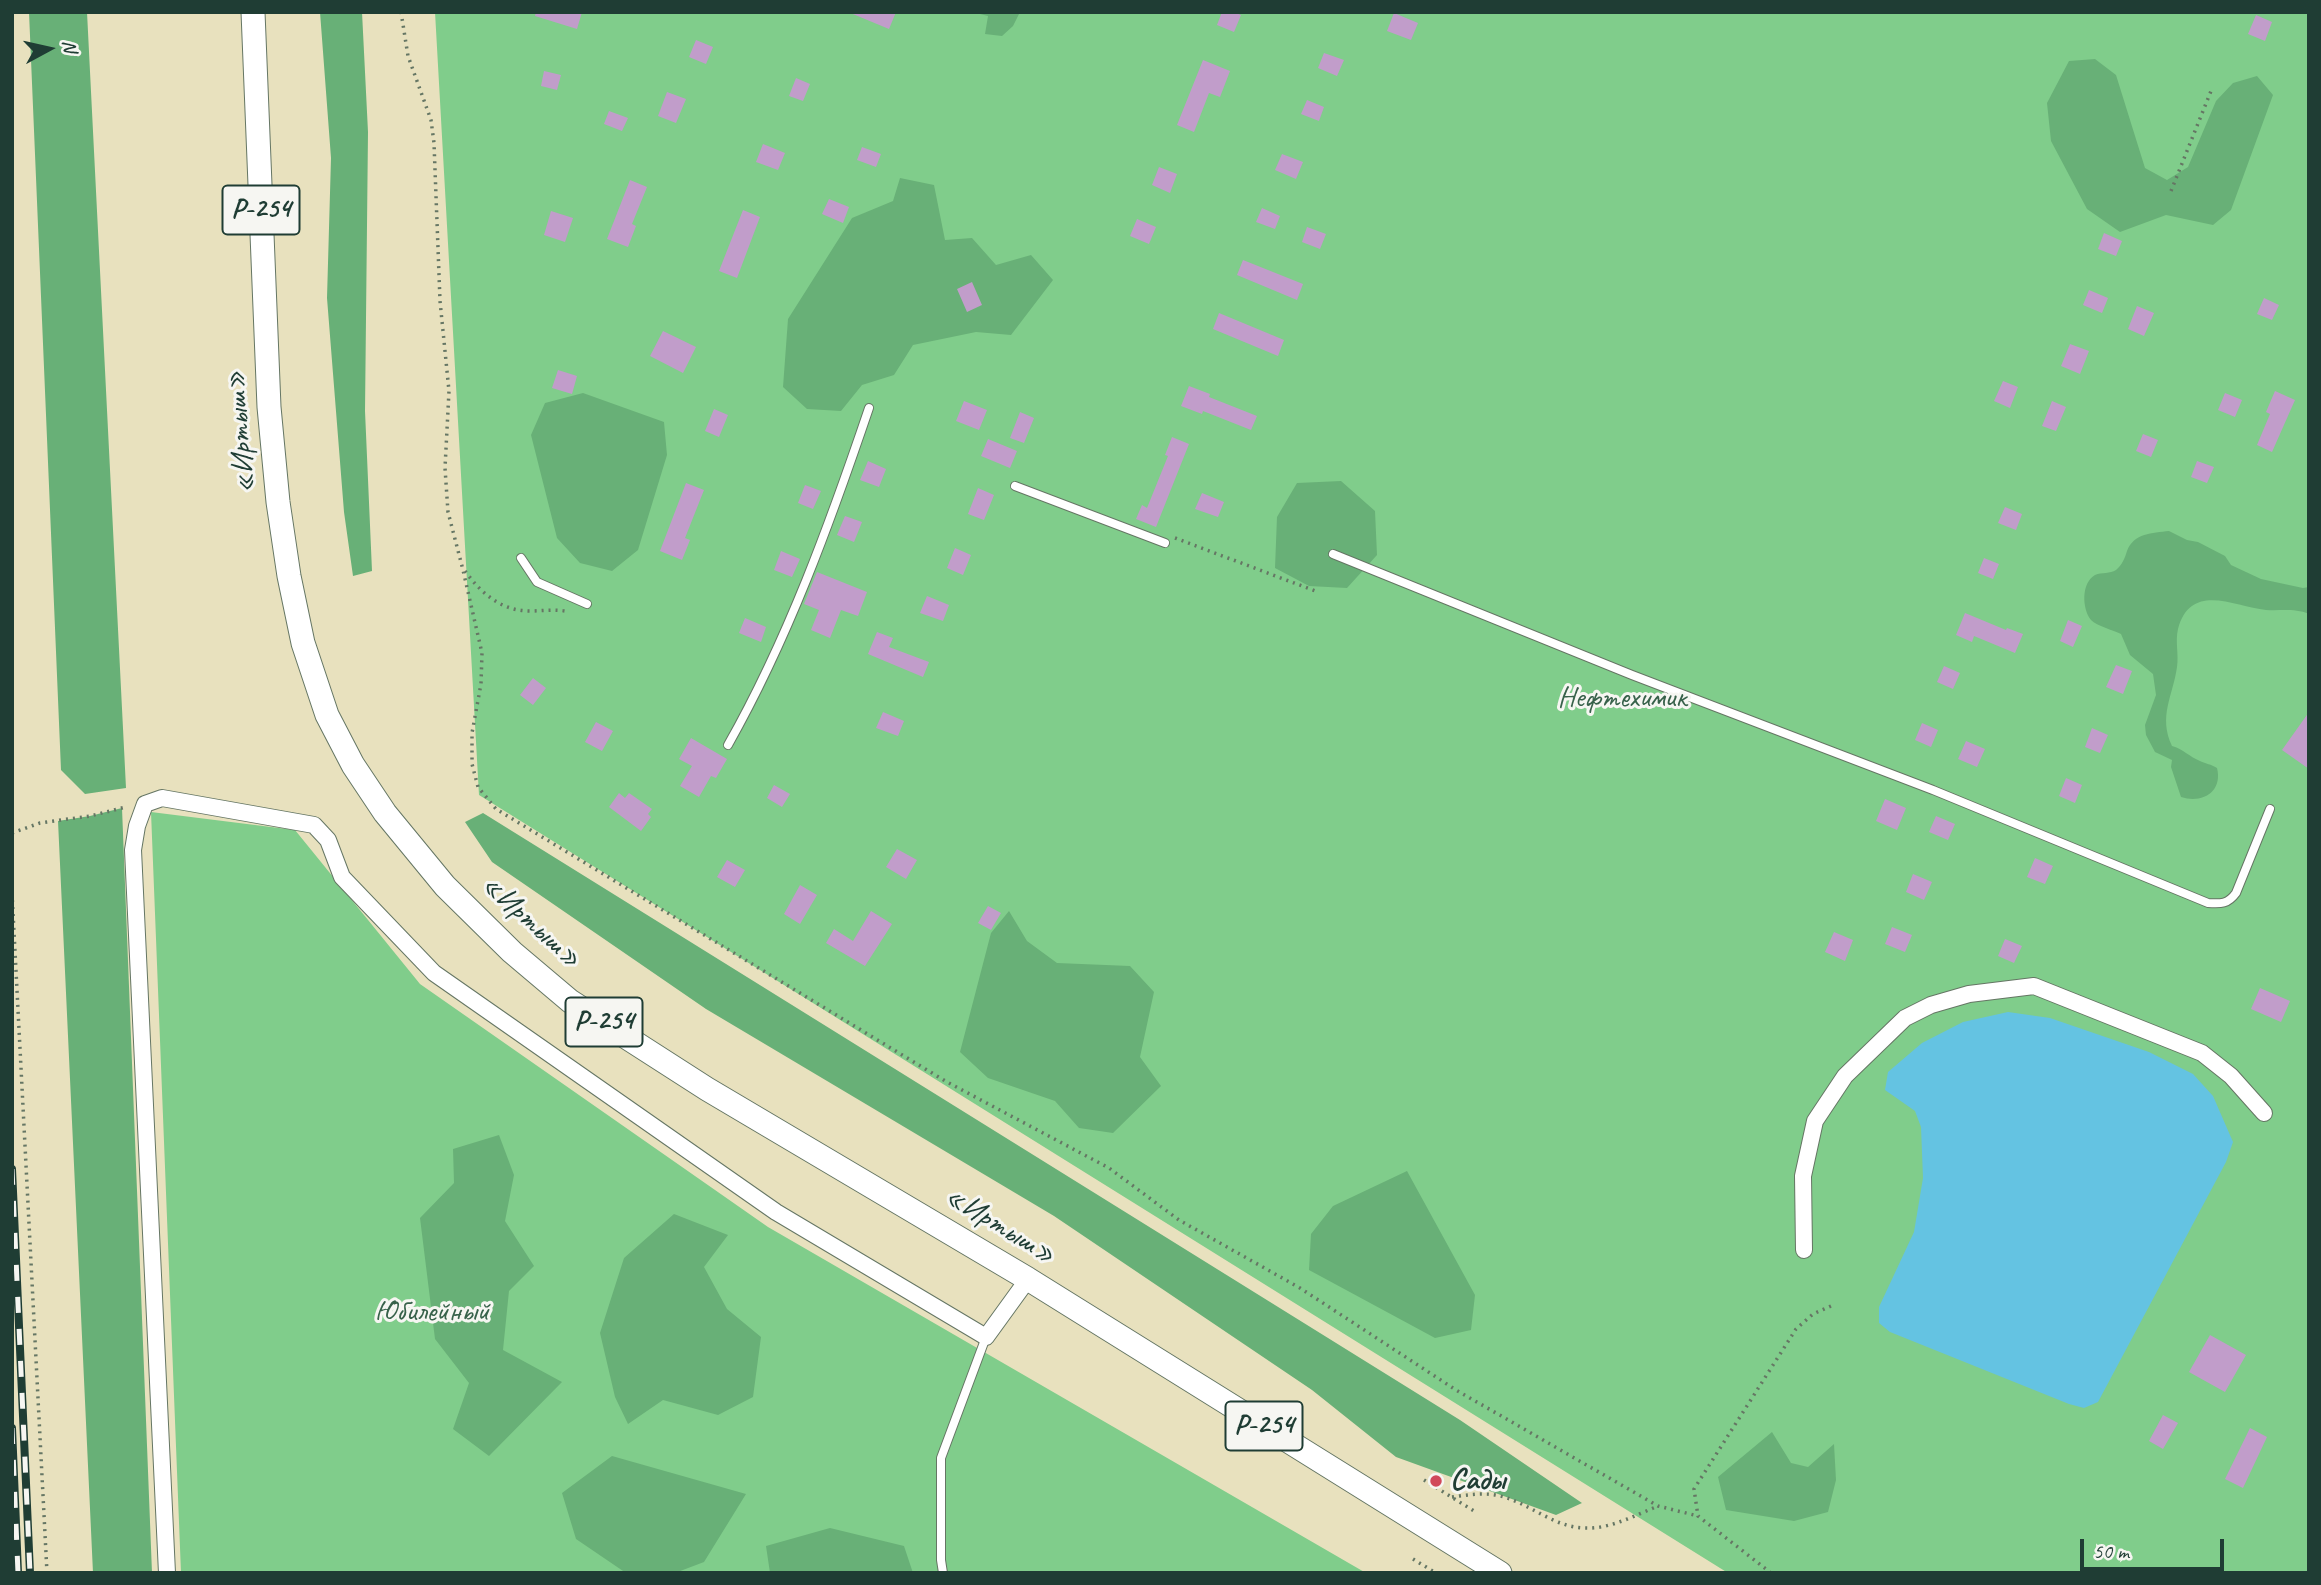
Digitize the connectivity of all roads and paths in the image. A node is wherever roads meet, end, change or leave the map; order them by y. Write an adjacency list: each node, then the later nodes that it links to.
1 (253, 12): 21 (main road, «Иртыш» / Р-254)
2 (401, 12): 10 (path)
3 (2211, 91): 4 (path)
4 (2171, 191)
5 (869, 408): 14 (lane)
6 (1015, 486): 7 (lane)
7 (1167, 539): 11 (path)
8 (1333, 554): 16 (lane)
9 (521, 558): 12 (lane)
10 (463, 570): 13 (path); 26 (path)
11 (1318, 592)
12 (587, 604)
13 (570, 612)
14 (728, 745)
15 (145, 804): 17 (path); 23 (street); 31 (street)
16 (2270, 809)
17 (12, 833)
18 (12, 893): 30 (path)
19 (2264, 1113): 20 (street)
20 (1804, 1250)
21 (1028, 1279): 23 (street); 34 (main road, «Иртыш» / Р-254)
22 (1831, 1306): 28 (path)
23 (986, 1337): 32 (lane)
24 (1424, 1480): 25 (path)
25 (1452, 1497): 26 (path); 27 (path)
26 (1658, 1506): 28 (path)
27 (1474, 1511)
28 (1698, 1516): 35 (path)
29 (1413, 1559): 33 (path)
30 (47, 1573)
31 (167, 1573)
32 (943, 1573)
33 (1436, 1573)
34 (1500, 1573)
35 (1771, 1573)

